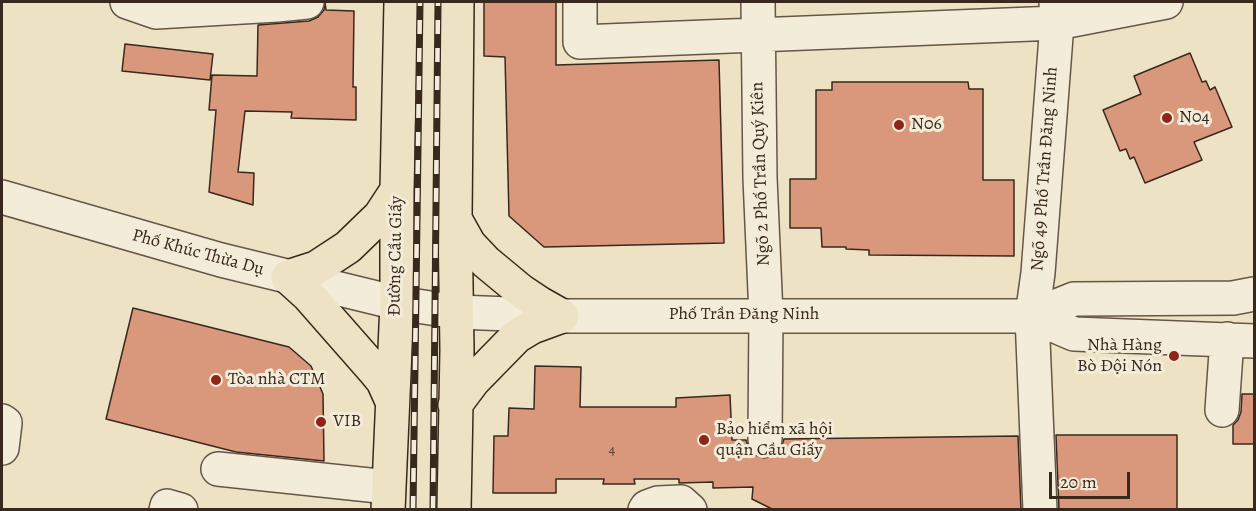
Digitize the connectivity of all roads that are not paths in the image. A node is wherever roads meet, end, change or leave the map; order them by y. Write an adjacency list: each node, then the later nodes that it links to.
1 (127, 2): 2 (street)
2 (307, 2)
3 (401, 2): 9 (main road, Đường Cầu Giấy)
4 (457, 2): 11 (main road)
5 (579, 2): 8 (street)
6 (1166, 2): 7 (street)
7 (1056, 12): 8 (street); 18 (street, Ngõ 49 Phố Trần Đăng Ninh)
8 (758, 17): 16 (street, Ngõ 2 Phố Trần Quý Kiên)
9 (397, 190): 12 (main road); 14 (main road, Đường Cầu Giấy)
10 (2, 197): 12 (street, Phố Khúc Thừa Dụ)
11 (455, 219): 15 (main road); 17 (main road)
12 (288, 277): 14 (street, Phố Khúc Thừa Dụ); 20 (main road)
13 (1254, 294): 18 (street, Phố Trần Đăng Ninh)
14 (397, 303): 15 (street, Phố Khúc Thừa Dụ); 20 (main road, Đường Cầu Giấy)
15 (457, 312): 17 (street, Phố Trần Đăng Ninh); 21 (main road)
16 (766, 315): 17 (street, Phố Trần Đăng Ninh); 18 (street, Phố Trần Đăng Ninh); 24 (street, Ngõ 2 Phố Trần Quý Kiên)
17 (562, 316): 21 (main road)
18 (1032, 316): 19 (street, Phố Trần Đăng Ninh); 33 (street, Ngõ 49 Phố Trần Đăng Ninh)
19 (1241, 340): 22 (street)
20 (392, 401): 27 (main road, Đường Cầu Giấy)
21 (455, 405): 30 (main road)
22 (1222, 410)
23 (2, 421): 25 (street)
24 (765, 440)
25 (2, 448)
26 (218, 469): 27 (street)
27 (388, 498)
28 (166, 510): 29 (street)
29 (181, 510)
30 (454, 510)
31 (645, 510): 32 (street)
32 (690, 510)
33 (1040, 510)

